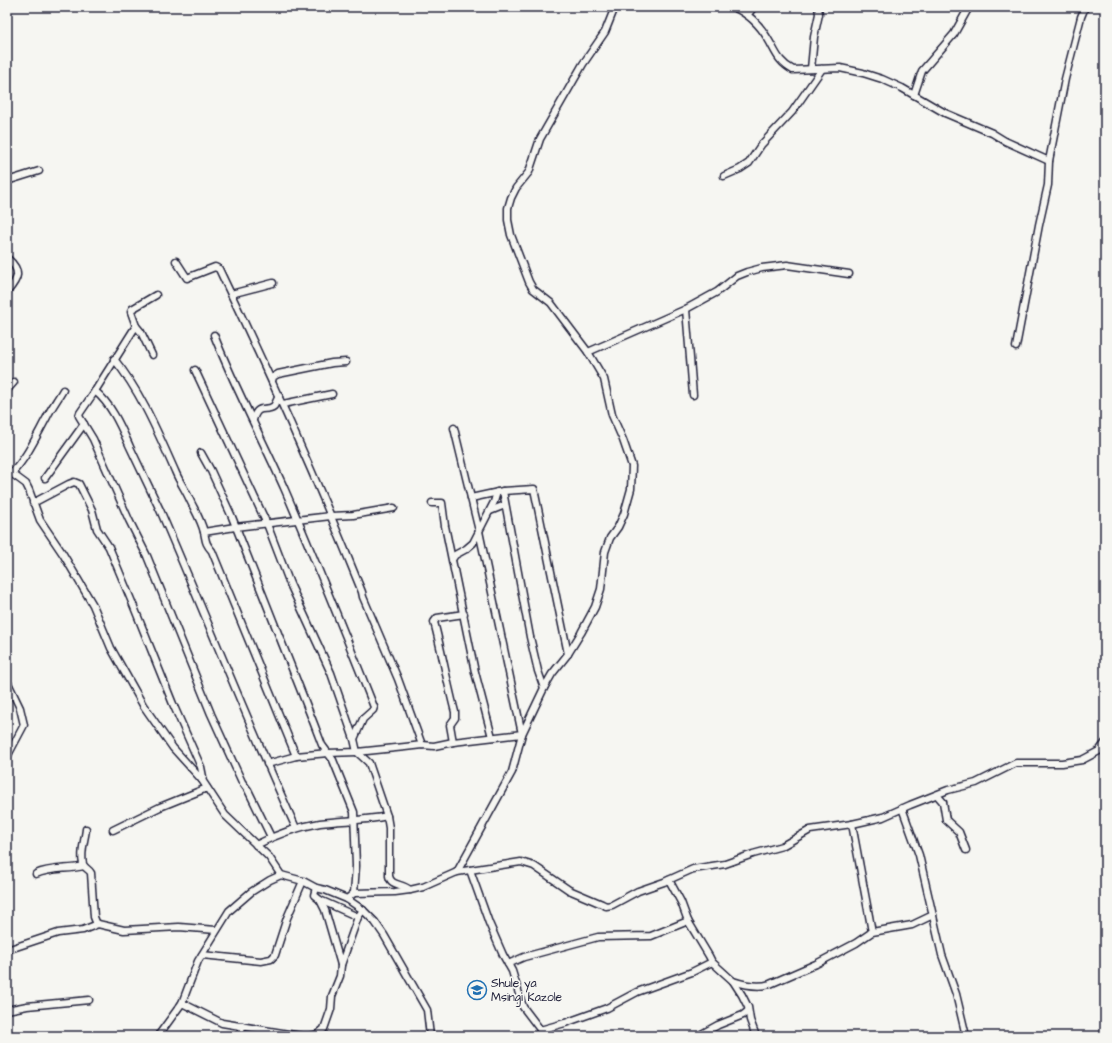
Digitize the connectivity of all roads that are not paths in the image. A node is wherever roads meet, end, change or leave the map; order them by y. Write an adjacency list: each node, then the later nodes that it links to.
1 (615, 7): 26 (street)
2 (733, 7): 7 (street)
3 (754, 7): 7 (street)
4 (818, 7): 8 (street)
5 (969, 7): 10 (street)
6 (1085, 7): 11 (street)
7 (747, 15): 8 (street)
8 (811, 69): 9 (street)
9 (822, 69): 10 (street); 13 (street)
10 (914, 95): 11 (street)
11 (1049, 161): 25 (street)
12 (39, 171): 14 (street)
13 (724, 176)
14 (7, 181)
15 (7, 258): 19 (street)
16 (176, 261): 20 (street)
17 (850, 274): 22 (street)
18 (273, 283): 20 (street)
19 (7, 292)
20 (231, 294): 31 (street)
21 (156, 295): 23 (street)
22 (686, 309): 26 (street); 37 (street)
23 (136, 326): 27 (street); 28 (street)
24 (214, 335): 40 (street)
25 (1016, 347)
26 (588, 352): 61 (street)
27 (152, 356)
28 (114, 360): 35 (street); 58 (street)
29 (346, 362): 31 (street)
30 (195, 370): 55 (street)
31 (272, 381): 38 (street)
32 (14, 382): 33 (street)
33 (7, 390)
34 (63, 390): 44 (street)
35 (95, 391): 41 (street); 74 (street)
36 (332, 394): 39 (street)
37 (693, 395)
38 (279, 396): 39 (street); 40 (street)
39 (283, 404): 53 (street)
40 (253, 420): 54 (street)
41 (84, 424): 45 (street); 85 (street)
42 (454, 428): 47 (street)
43 (201, 453): 56 (street)
44 (9, 471): 49 (street)
45 (45, 478)
46 (500, 492): 47 (street); 50 (street); 52 (street); 61 (street)
47 (471, 498): 57 (street)
48 (432, 503): 59 (street)
49 (33, 504): 75 (street); 75 (street)
50 (506, 505): 52 (street); 63 (street)
51 (394, 508): 53 (street)
52 (490, 511): 57 (street)
53 (331, 516): 54 (street); 69 (street)
54 (298, 520): 55 (street); 66 (street)
55 (266, 524): 56 (street); 66 (street)
56 (235, 527): 58 (street); 71 (street)
57 (479, 531): 59 (street); 64 (street)
58 (204, 532): 72 (street)
59 (453, 558): 60 (street)
60 (464, 614): 65 (street); 67 (street)
61 (568, 654): 63 (street)
62 (8, 683): 73 (street)
63 (544, 688): 64 (street)
64 (522, 734): 65 (street); 90 (street)
65 (492, 737): 67 (street)
66 (354, 739): 70 (street)
67 (453, 742): 69 (street)
68 (1105, 743): 77 (street)
69 (422, 746): 70 (street)
70 (357, 752): 71 (street); 79 (street)
71 (328, 753): 72 (street); 80 (street)
72 (296, 756): 74 (street)
73 (7, 757)
74 (267, 764): 82 (street)
75 (202, 780): 76 (street)
76 (207, 788): 84 (street); 86 (street)
77 (937, 795): 78 (street); 87 (street)
78 (902, 808): 81 (street); 101 (street)
79 (387, 816): 80 (street); 96 (street)
80 (355, 821): 82 (street); 97 (street)
81 (852, 824): 94 (street); 106 (street)
82 (296, 828): 85 (street)
83 (86, 829): 88 (street)
84 (113, 830)
85 (271, 837): 86 (street)
86 (256, 845): 92 (street)
87 (966, 850)
88 (84, 866): 91 (street); 104 (street)
89 (470, 870): 90 (street); 94 (street); 110 (street)
90 (457, 872): 96 (street)
91 (36, 874)
92 (281, 875): 93 (street); 105 (street)
93 (302, 880): 95 (street); 108 (street)
94 (669, 880): 103 (street)
95 (316, 888): 98 (street); 99 (street)
96 (410, 890): 97 (street)
97 (354, 893): 98 (street)
98 (347, 899): 100 (street)
99 (320, 900): 102 (street); 111 (street)
100 (363, 910): 102 (street); 123 (street)
101 (933, 915): 106 (street); 127 (street)
102 (358, 917): 111 (street)
103 (688, 922): 109 (street); 110 (street)
104 (98, 924): 105 (street); 107 (street)
105 (216, 930): 108 (street)
106 (872, 932): 112 (street)
107 (7, 950)
108 (202, 955): 114 (street)
109 (712, 962): 112 (street); 118 (street)
110 (508, 964): 118 (street)
111 (341, 966): 122 (street)
112 (733, 981): 116 (street)
113 (89, 1000): 115 (street)
114 (182, 1003): 117 (street); 119 (street)
115 (7, 1010)
116 (748, 1011): 125 (street); 126 (street)
117 (242, 1026): 120 (street); 121 (street)
118 (540, 1030): 124 (street)
119 (158, 1036)
120 (240, 1036)
121 (301, 1036)
122 (311, 1036)
123 (430, 1036)
124 (544, 1036)
125 (698, 1036)
126 (756, 1036)
127 (966, 1036)

